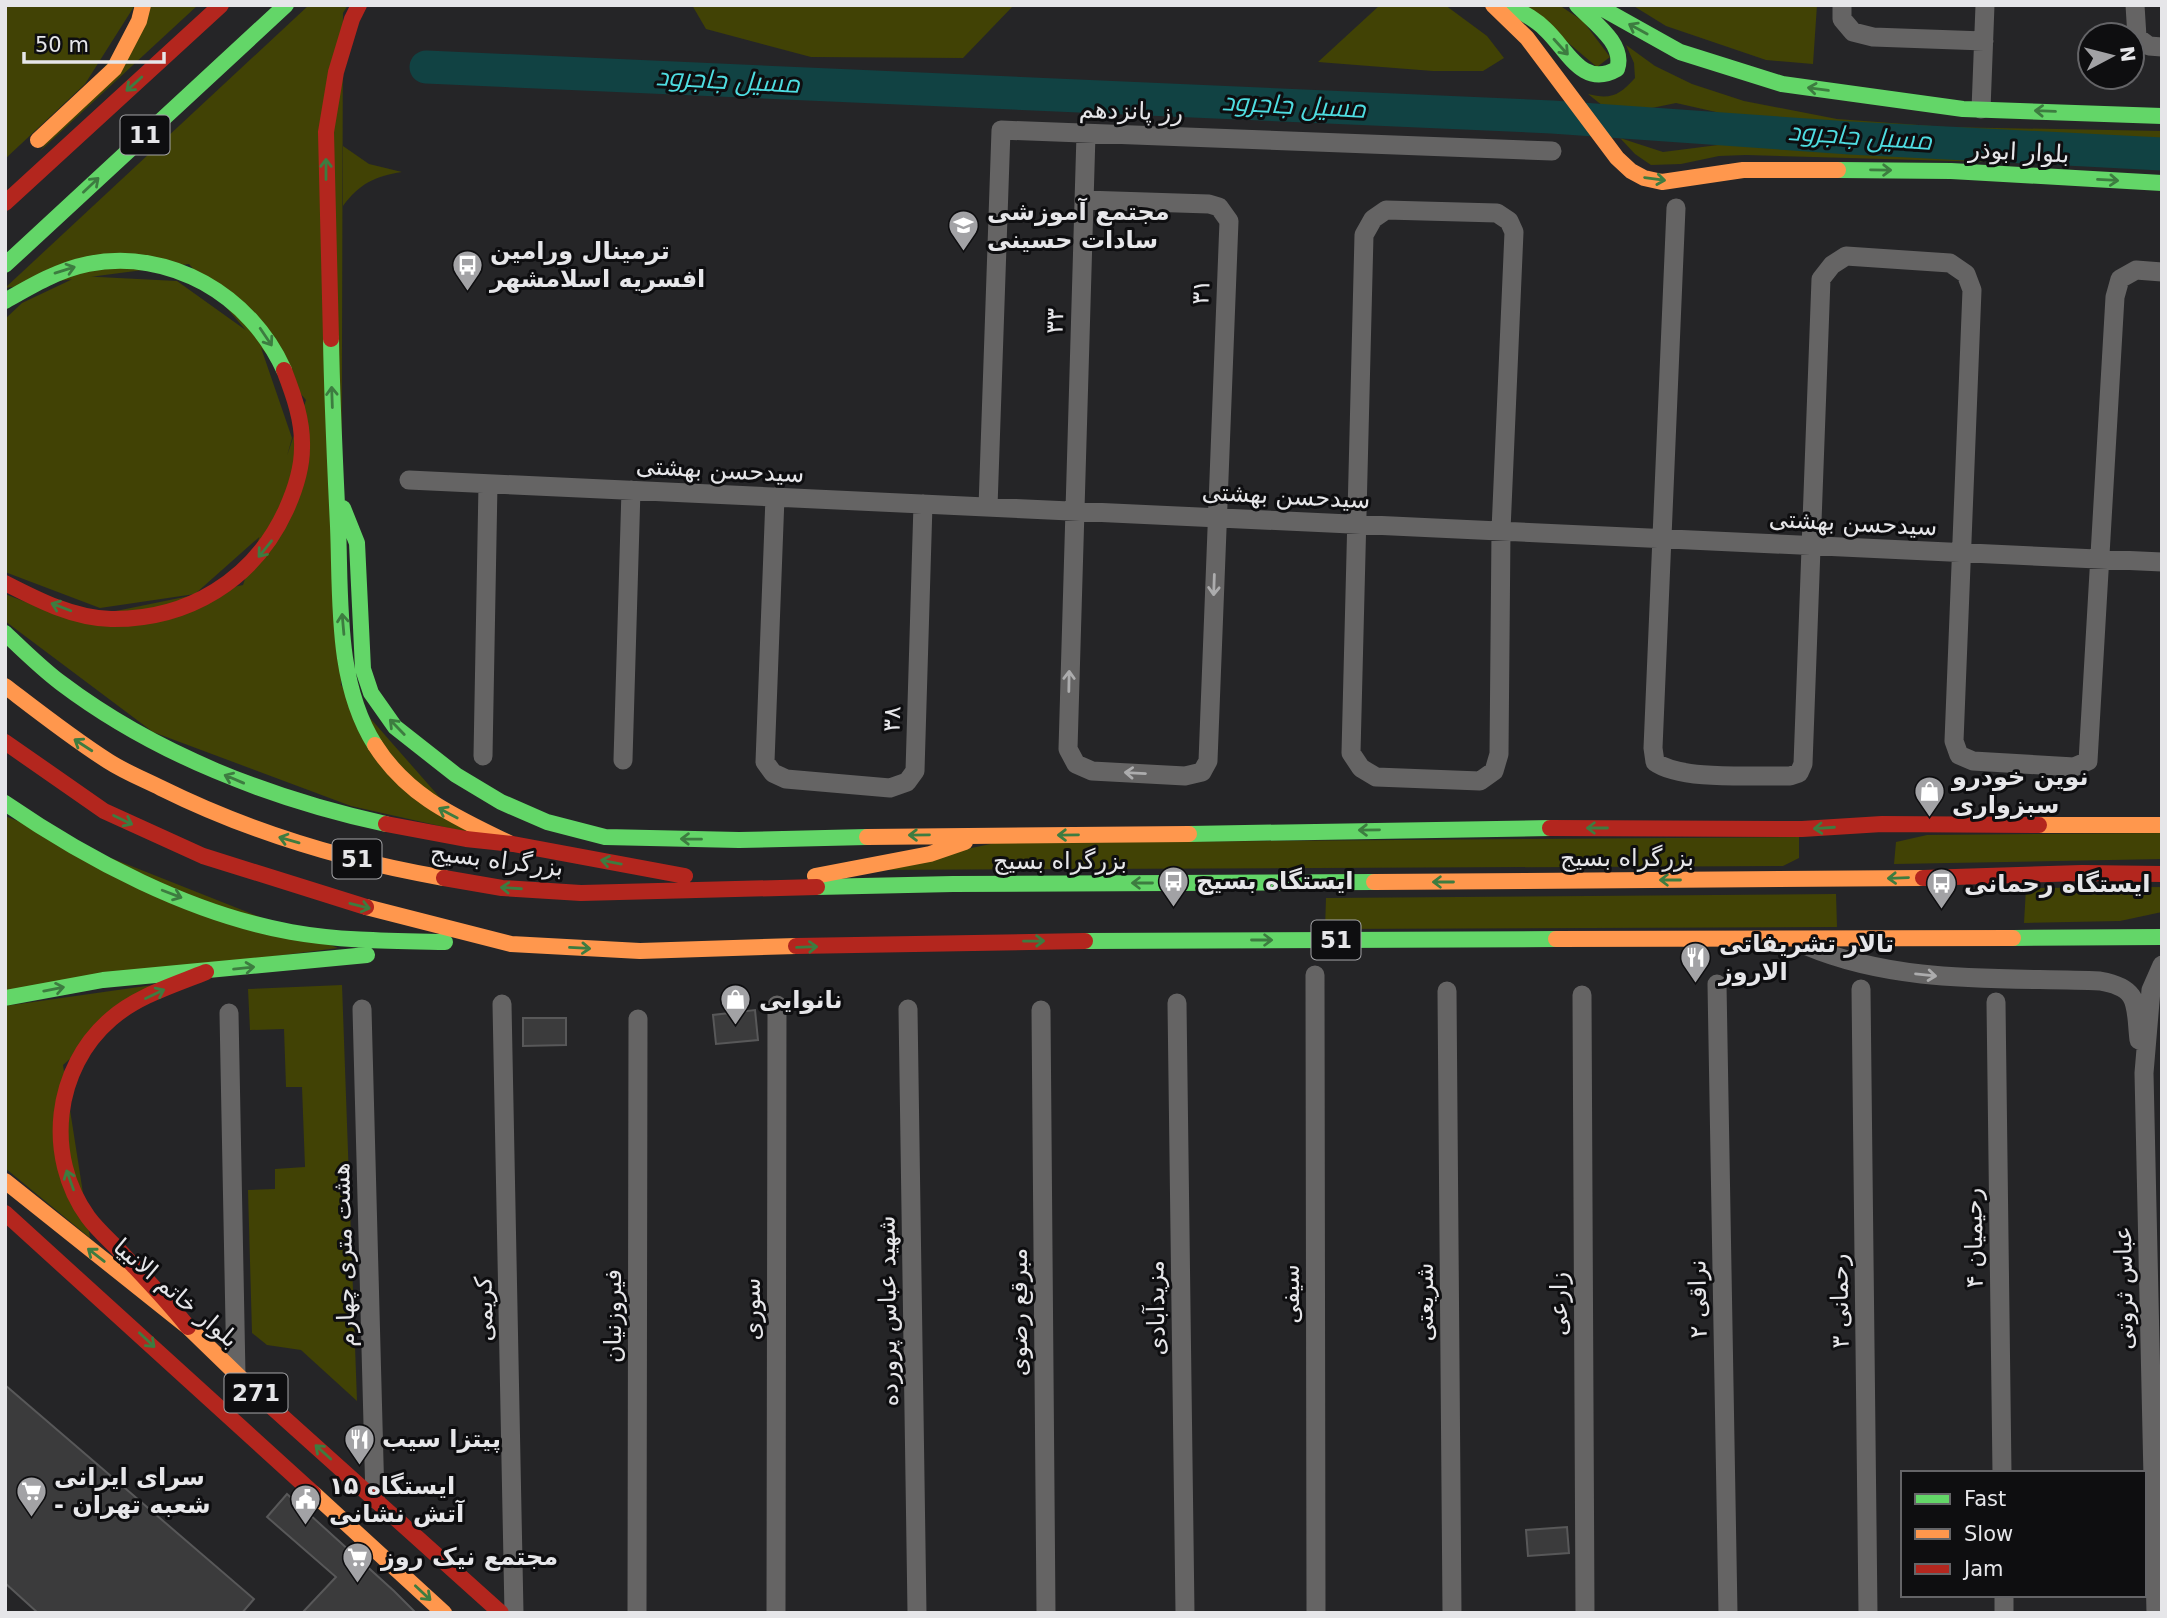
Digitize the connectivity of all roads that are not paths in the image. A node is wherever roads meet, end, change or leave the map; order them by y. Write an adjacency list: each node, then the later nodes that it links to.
1 (143, 5): 18 (main road)
2 (221, 5): 21 (main road, 11, one-way to 21)
3 (286, 5): 23 (main road, 11, one-way to 3)
4 (359, 5): 29 (main road, one-way to 4)
5 (1493, 5): 19 (main road, بلوار ابوذر, one-way to 19)
6 (1508, 5): 7 (main road, one-way to 7)
7 (1577, 5)
8 (1596, 5): 14 (main road, بلوار ابوذر, one-way to 8)
9 (1842, 5): 12 (street)
10 (1986, 5): 12 (street)
11 (2135, 5): 13 (street)
12 (1984, 41): 14 (street)
13 (2162, 47)
14 (1981, 109): 15 (main road, بلوار ابوذر, one-way to 14)
15 (2162, 116)
16 (1086, 134): 17 (street, رز پانزدهم); 20 (street, ۳۳); 32 (street, رز پانزدهم)
17 (1552, 151)
18 (25, 152)
19 (2162, 183)
20 (1084, 200): 33 (street, ۳۳); 34 (street, ۳۱)
21 (5, 203)
22 (1676, 208): 37 (street)
23 (5, 265)
24 (2162, 272): 40 (street)
25 (5, 302): 42 (main road, one-way to 42)
26 (409, 480): 27 (street, سیدحسن بهشتی)
27 (488, 484): 28 (street, سیدحسن بهشتی); 46 (street)
28 (631, 490): 30 (street, سیدحسن بهشتی); 47 (street)
29 (336, 491): 50 (main road, one-way to 29); 51 (main road, one-way to 29)
30 (775, 497): 31 (street, سیدحسن بهشتی); 31 (street, ۳۸)
31 (923, 504): 32 (street, سیدحسن بهشتی)
32 (988, 507): 33 (street, سیدحسن بهشتی)
33 (1073, 511): 34 (street, سیدحسن بهشتی); 34 (street, ۳۳, one-way to 33)
34 (1216, 517): 35 (street, سیدحسن بهشتی)
35 (1356, 523): 36 (street, سیدحسن بهشتی); 36 (street); 36 (street)
36 (1500, 530): 37 (street, سیدحسن بهشتی)
37 (1662, 538): 38 (street, سیدحسن بهشتی); 38 (street)
38 (1810, 545): 39 (street, سیدحسن بهشتی); 39 (street)
39 (1961, 552): 40 (street, سیدحسن بهشتی); 40 (street)
40 (2098, 559): 41 (street, سیدحسن بهشتی)
41 (2162, 562)
42 (5, 583)
43 (5, 633): 51 (main road, one-way to 43)
44 (5, 686): 53 (main road, بزرگراه بسیج / 51, one-way to 44)
45 (5, 743): 57 (main road, 51, one-way to 57)
46 (483, 756)
47 (623, 760)
48 (5, 803): 56 (main road, one-way to 56)
49 (2162, 825): 50 (main road, one-way to 50)
50 (987, 835): 53 (main road)
51 (509, 843): 53 (main road, one-way to 51)
52 (2162, 874): 53 (main road, بزرگراه بسیج / 51, one-way to 53)
53 (751, 888)
54 (2162, 937): 55 (main road, 51)
55 (1790, 939): 57 (main road, 51, one-way to 55); 75 (street, one-way to 75)
56 (425, 941): 57 (main road); 59 (main road, one-way to 56)
57 (512, 944)
58 (2162, 965): 75 (street, عباس ثروتی)
59 (206, 972): 65 (main road, one-way to 59); 78 (main road, one-way to 59)
60 (1315, 975): 90 (street, سیفی)
61 (1717, 984): 93 (street, نراقی ۲)
62 (1861, 989): 94 (street, رحمانی ۳)
63 (1447, 991): 91 (street, شریعتی)
64 (1582, 995): 92 (street, زارعی)
65 (5, 998)
66 (1996, 1002): 80 (street, رحیمیان ۴)
67 (1177, 1003): 89 (street, مزیدآبادی)
68 (502, 1004): 84 (street, کریمی)
69 (777, 1005): 86 (street, سوری)
70 (362, 1009): 81 (street, هشت متری چهارم)
71 (908, 1009): 87 (street, شهید عباس پرورده)
72 (1041, 1010): 88 (street, مبرقع رضوی)
73 (229, 1013): 79 (street)
74 (638, 1019): 85 (street, فیروزنیان)
75 (2144, 1073): 95 (street, عباس ثروتی)
76 (5, 1181): 78 (main road, بلوار خاتم الانبیا / 271, one-way to 76)
77 (5, 1213): 82 (main road, بلوار خاتم الانبیا / 271, one-way to 82)
78 (188, 1327): 79 (main road, بلوار خاتم الانبیا / 271)
79 (236, 1375): 81 (main road, بلوار خاتم الانبیا / 271, one-way to 79)
80 (2002, 1471)
81 (375, 1499): 83 (main road, بلوار خاتم الانبیا / 271)
82 (444, 1613)
83 (501, 1613)
84 (514, 1613)
85 (637, 1613)
86 (776, 1613)
87 (916, 1613)
88 (1046, 1613)
89 (1185, 1613)
90 (1316, 1613)
91 (1452, 1613)
92 (1585, 1613)
93 (1728, 1613)
94 (1868, 1613)
95 (2156, 1613)

